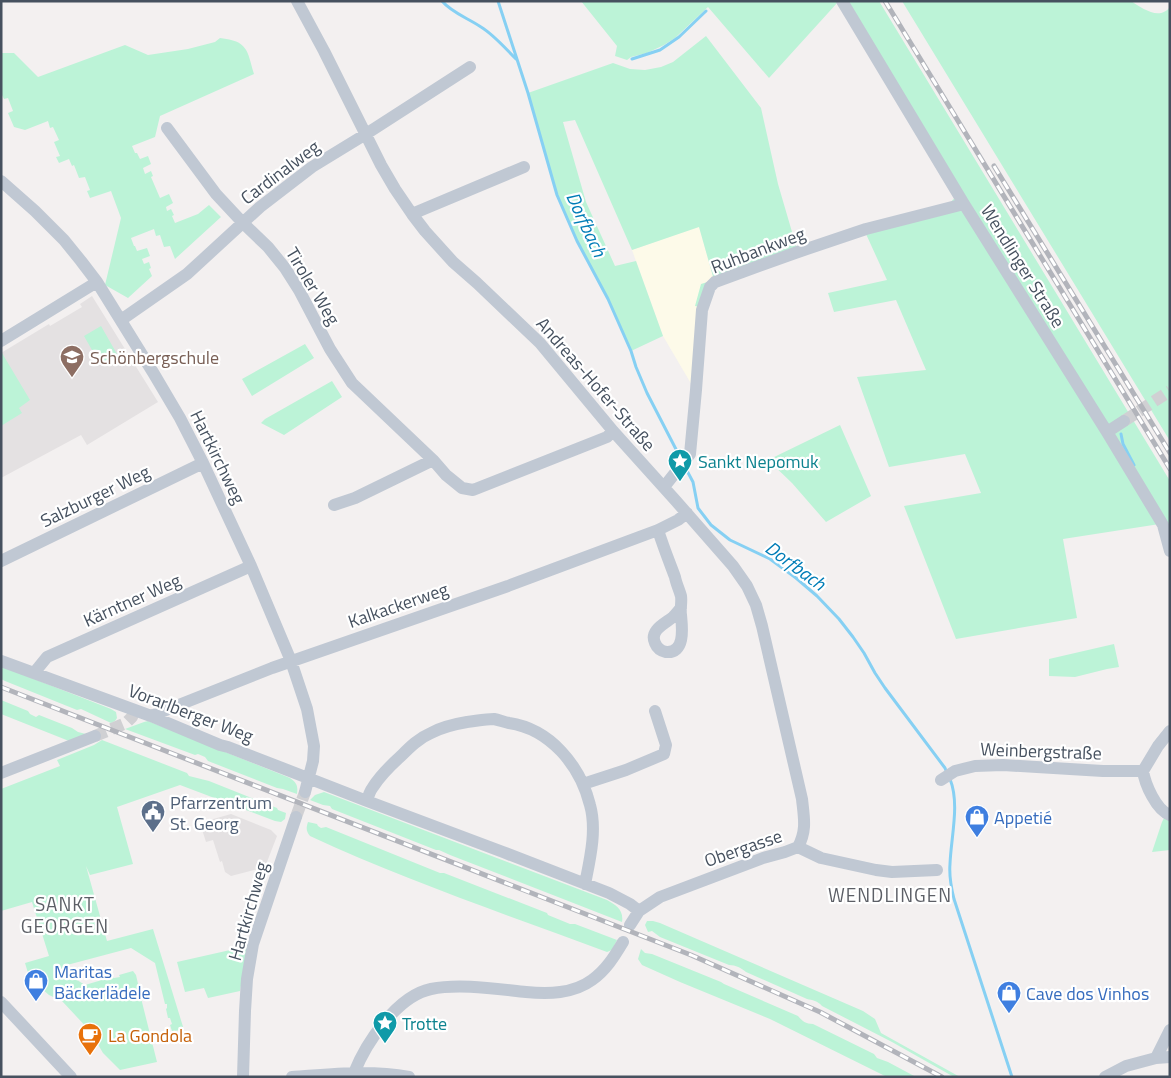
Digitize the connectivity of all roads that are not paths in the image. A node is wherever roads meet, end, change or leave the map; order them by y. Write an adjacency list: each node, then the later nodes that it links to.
1 (297, 1): 5 (street, Andreas-Hofer-Straße)
2 (842, 1): 8 (street, Wendlinger Straße)
3 (470, 67): 5 (street, Cardinalweg)
4 (167, 128): 10 (street, Tiroler Weg)
5 (366, 134): 9 (street, Andreas-Hofer-Straße); 10 (street, Cardinalweg)
6 (524, 167): 9 (street)
7 (1, 181): 11 (street, Hartkirchweg)
8 (964, 204): 16 (street, Wendlinger Straße); 19 (street, Ruhbankweg)
9 (412, 214): 15 (street, Andreas-Hofer-Straße)
10 (243, 224): 12 (street, Cardinalweg); 17 (street, Tiroler Weg)
11 (97, 282): 12 (street, Hartkirchweg); 13 (street)
12 (121, 320): 18 (street, Hartkirchweg)
13 (1, 341)
14 (1124, 421): 16 (street)
15 (613, 432): 17 (street, Tiroler Weg); 19 (street, Andreas-Hofer-Straße)
16 (1107, 432): 23 (street, Wendlinger Straße)
17 (433, 460): 20 (street)
18 (203, 463): 24 (street, Salzburger Weg); 25 (street, Hartkirchweg)
19 (664, 487): 21 (street, Andreas-Hofer-Straße)
20 (334, 505)
21 (686, 513): 22 (street, Kalkackerweg); 43 (street, Andreas-Hofer-Straße)
22 (658, 530): 26 (street); 28 (street, Kalkackerweg)
23 (1170, 551)
24 (1, 561)
25 (251, 566): 28 (street, Hartkirchweg); 29 (street, Kärntner Weg)
26 (681, 608)
27 (1, 661): 29 (street, Vorarlberger Weg)
28 (291, 661): 31 (street, Kalkackerweg); 37 (street, Hartkirchweg)
29 (34, 673): 31 (street, Vorarlberger Weg)
30 (655, 711): 38 (street)
31 (151, 716): 37 (street, Vorarlberger Weg)
32 (1170, 731): 34 (street)
33 (95, 736): 35 (street)
34 (1143, 771): 36 (street, Weinbergstraße); 41 (street)
35 (1, 773)
36 (946, 777)
37 (309, 778): 39 (street, Hartkirchweg); 40 (street, Vorarlberger Weg)
38 (582, 784): 40 (street); 45 (street)
39 (304, 792)
40 (366, 801): 45 (street, Vorarlberger Weg)
41 (1170, 815)
42 (296, 817): 55 (street, Hartkirchweg)
43 (798, 847): 44 (street, Obergasse); 46 (street, Obergasse)
44 (937, 870)
45 (584, 884): 46 (street, Vorarlberger Weg)
46 (639, 911): 47 (street, Obergasse)
47 (630, 925)
48 (623, 942): 53 (street)
49 (1, 1002): 54 (street)
50 (1170, 1030): 52 (street)
51 (1170, 1057): 52 (street)
52 (1156, 1058): 58 (street)
53 (354, 1073): 56 (street); 57 (street)
54 (71, 1077)
55 (243, 1077)
56 (292, 1077)
57 (409, 1077)
58 (1105, 1077)

